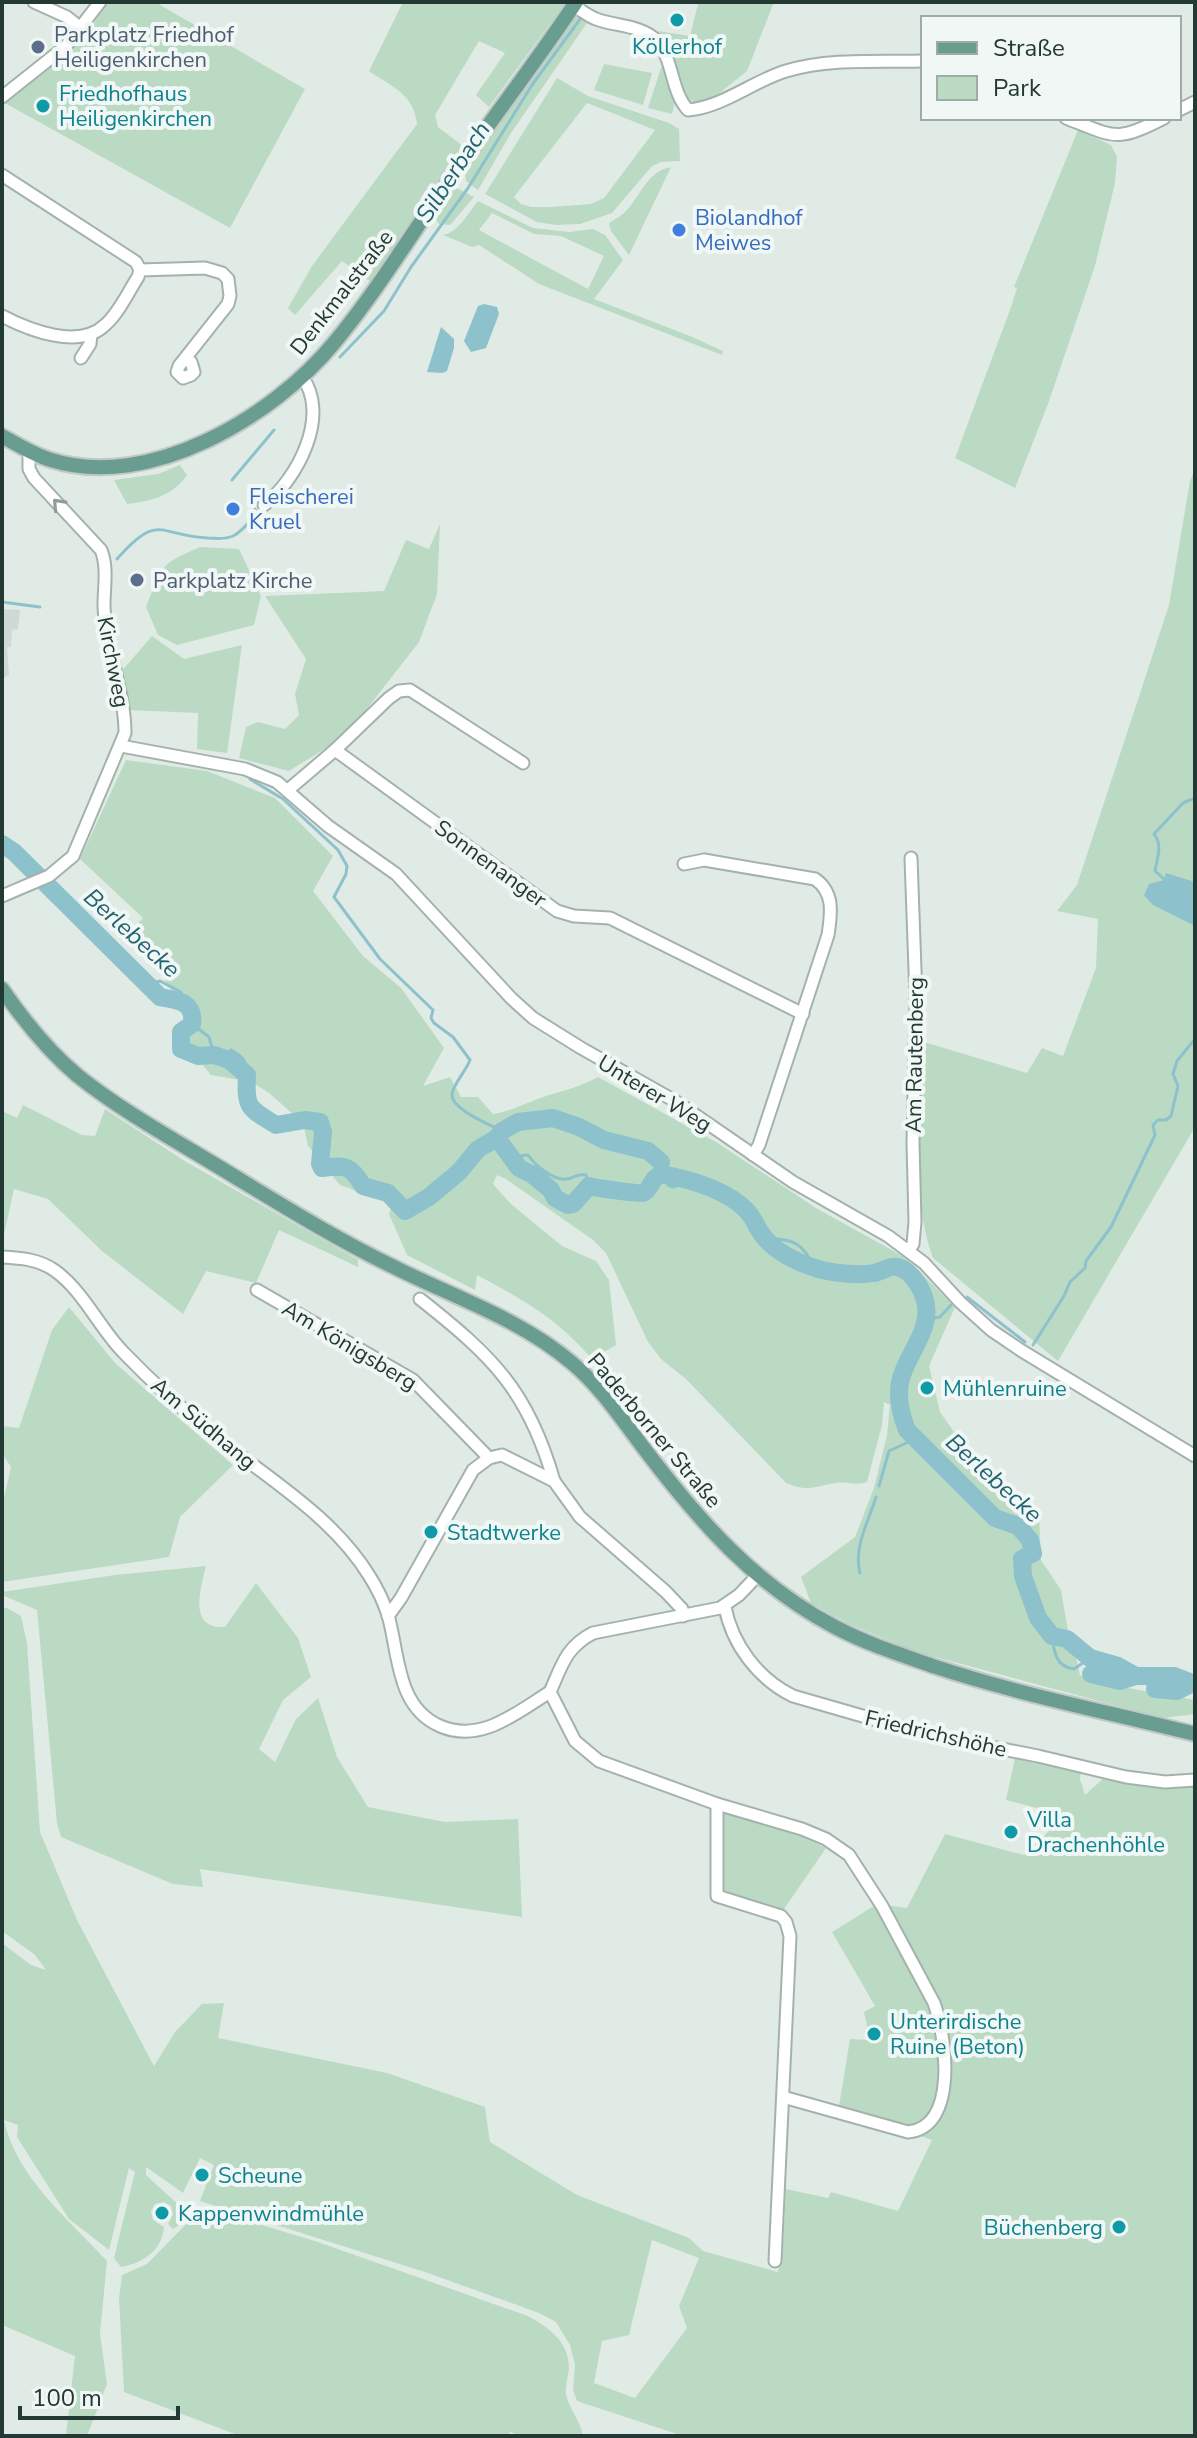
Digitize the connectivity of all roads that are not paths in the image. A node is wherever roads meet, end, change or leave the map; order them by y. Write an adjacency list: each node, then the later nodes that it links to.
1 (34, 2): 4 (street)
2 (100, 2): 4 (street)
3 (580, 8): 5 (street); 15 (main road, Denkmalstraße)
4 (82, 29): 6 (street)
5 (921, 61)
6 (2, 97)
7 (1071, 120): 8 (street)
8 (1159, 120)
9 (2, 175): 10 (street)
10 (140, 270): 12 (street); 14 (street)
11 (2, 316): 12 (street)
12 (91, 334): 13 (street)
13 (81, 358)
14 (186, 358)
15 (302, 377): 17 (main road, Denkmalstraße); 18 (street)
16 (2, 436): 17 (main road, Denkmalstraße)
17 (29, 451): 19 (street, Kirchweg, one-way to 17)
18 (264, 505)
19 (121, 746): 22 (street, Unterer Weg); 25 (street, Kirchweg)
20 (335, 750): 21 (street); 22 (street); 27 (street, Sonnenanger)
21 (523, 763)
22 (288, 790): 28 (street, Unterer Weg)
23 (911, 858): 29 (street, Am Rautenberg)
24 (684, 864): 27 (street)
25 (2, 896)
26 (2, 989): 36 (main road, Paderborner Straße)
27 (803, 1014): 28 (street)
28 (753, 1155): 29 (street, Unterer Weg)
29 (909, 1250): 33 (street, Unterer Weg)
30 (2, 1257): 38 (street, Am Südhang)
31 (257, 1290): 34 (street, Am Königsberg)
32 (420, 1299): 35 (street)
33 (1195, 1456)
34 (489, 1458): 35 (street); 38 (street)
35 (554, 1481): 39 (street)
36 (757, 1576): 37 (street); 41 (main road, Paderborner Straße)
37 (725, 1607): 39 (street); 42 (street, Friedrichshöhe)
38 (388, 1616): 40 (street, Am Südhang)
39 (683, 1616): 40 (street)
40 (550, 1692): 43 (street)
41 (1195, 1734)
42 (1195, 1780)
43 (717, 1804): 44 (street); 44 (street)
44 (783, 2097): 45 (street)
45 (775, 2261)

